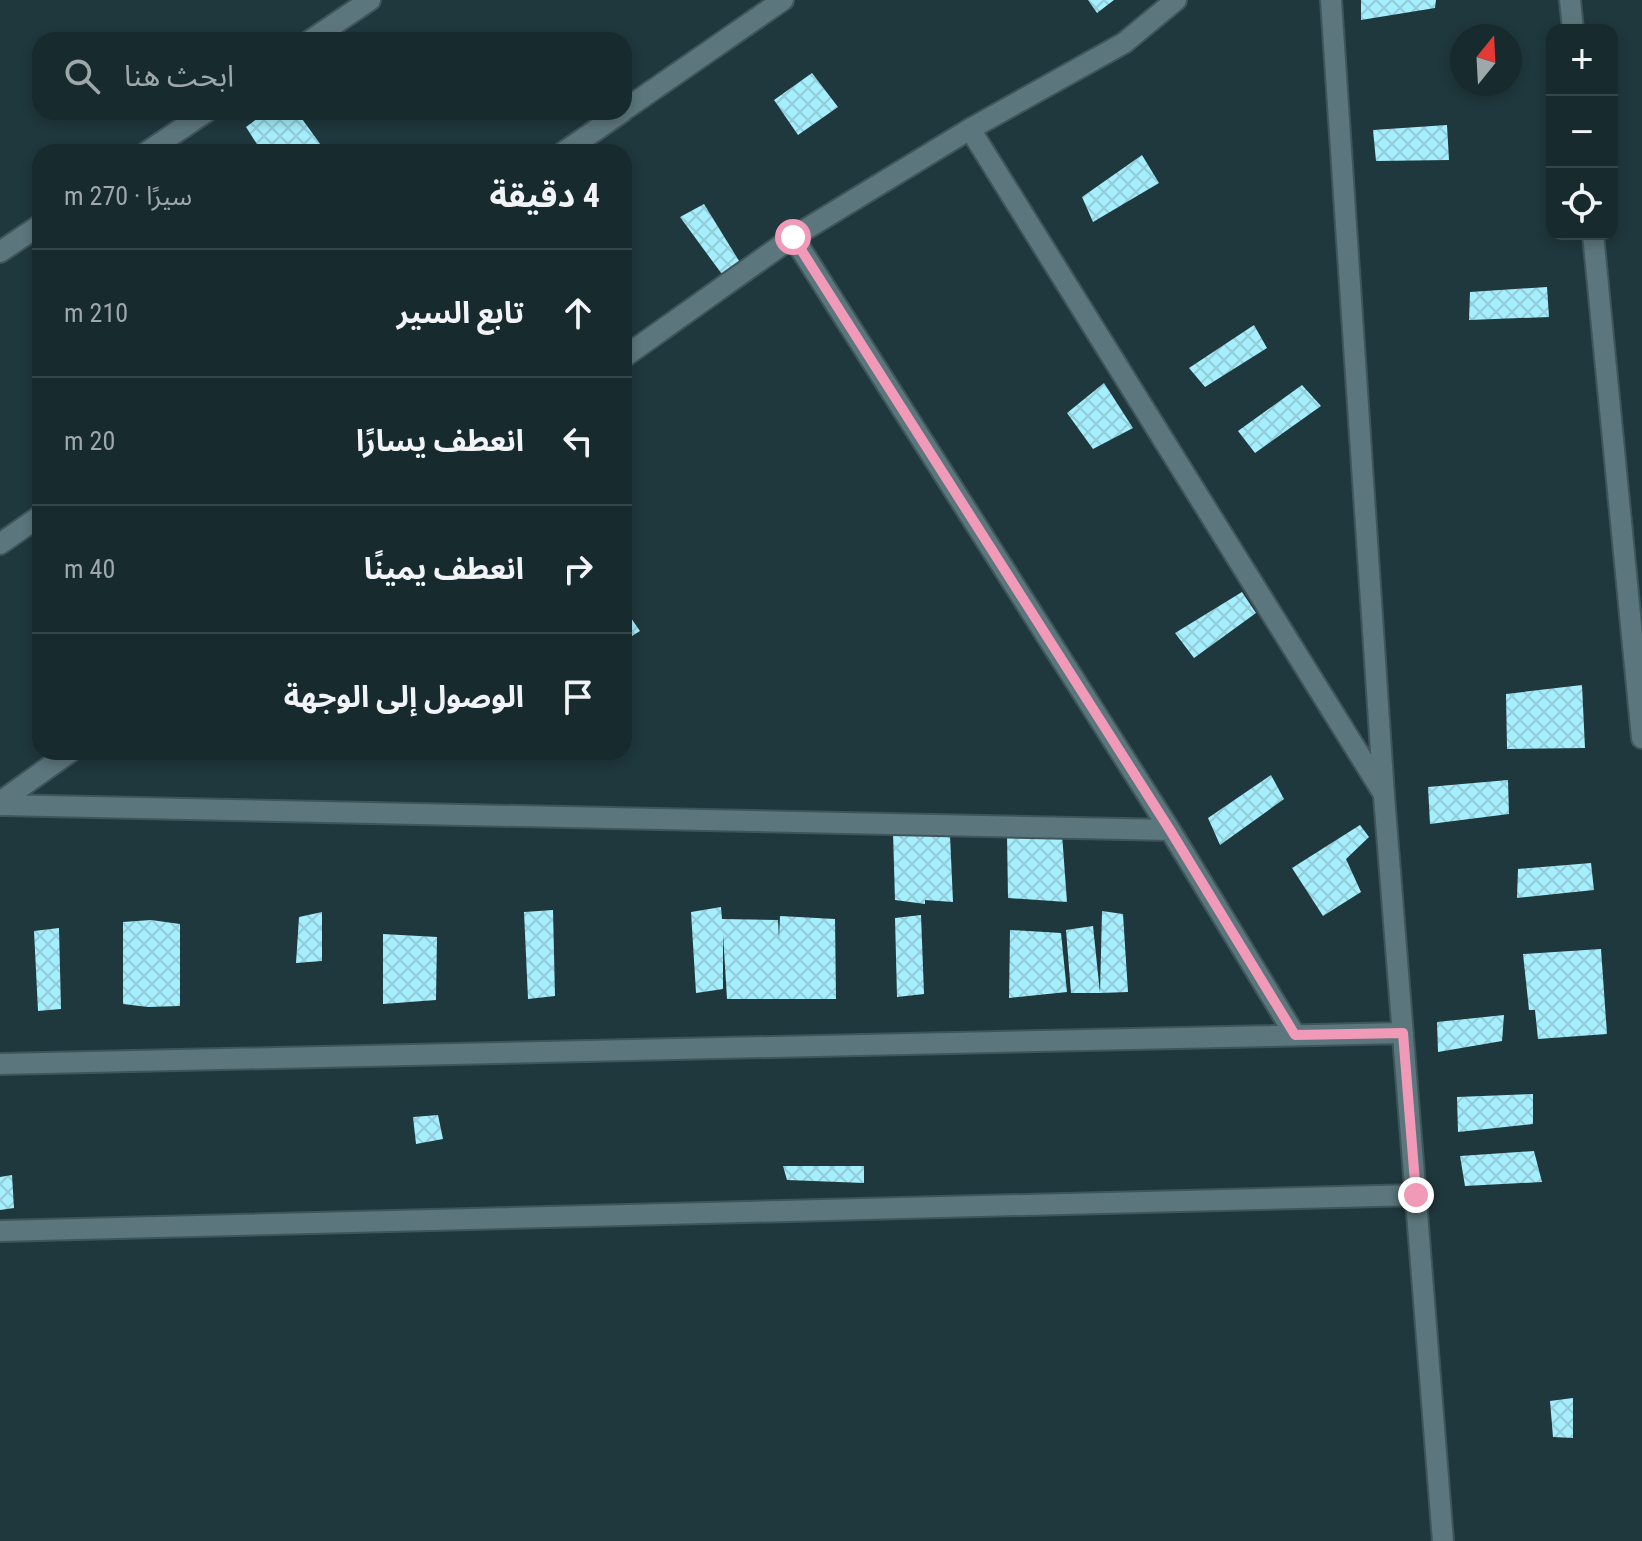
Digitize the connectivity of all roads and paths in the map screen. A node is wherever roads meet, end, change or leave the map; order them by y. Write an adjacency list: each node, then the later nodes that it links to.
1 (370, 0): 7 (street)
2 (783, 0): 8 (street)
3 (1176, 0): 11 (street)
4 (1331, 0): 23 (street)
5 (1570, 0): 6 (street)
6 (1572, 24)
7 (323, 32)
8 (632, 105)
9 (194, 120): 12 (street)
10 (610, 120): 13 (street)
11 (970, 129): 15 (street); 23 (street)
12 (159, 144)
13 (576, 144)
14 (32, 230): 17 (street)
15 (793, 237): 18 (street); 25 (street)
16 (1594, 240): 21 (street)
17 (0, 252)
18 (632, 351)
19 (32, 522): 20 (street)
20 (0, 544)
21 (1642, 738)
22 (59, 760): 24 (street)
23 (1384, 796): 26 (street)
24 (0, 803): 25 (street)
25 (1170, 830): 27 (street)
26 (1403, 1033): 27 (street); 29 (street)
27 (1295, 1035): 28 (street)
28 (0, 1064)
29 (1416, 1195): 30 (street); 31 (street)
30 (0, 1231)
31 (1443, 1541)

